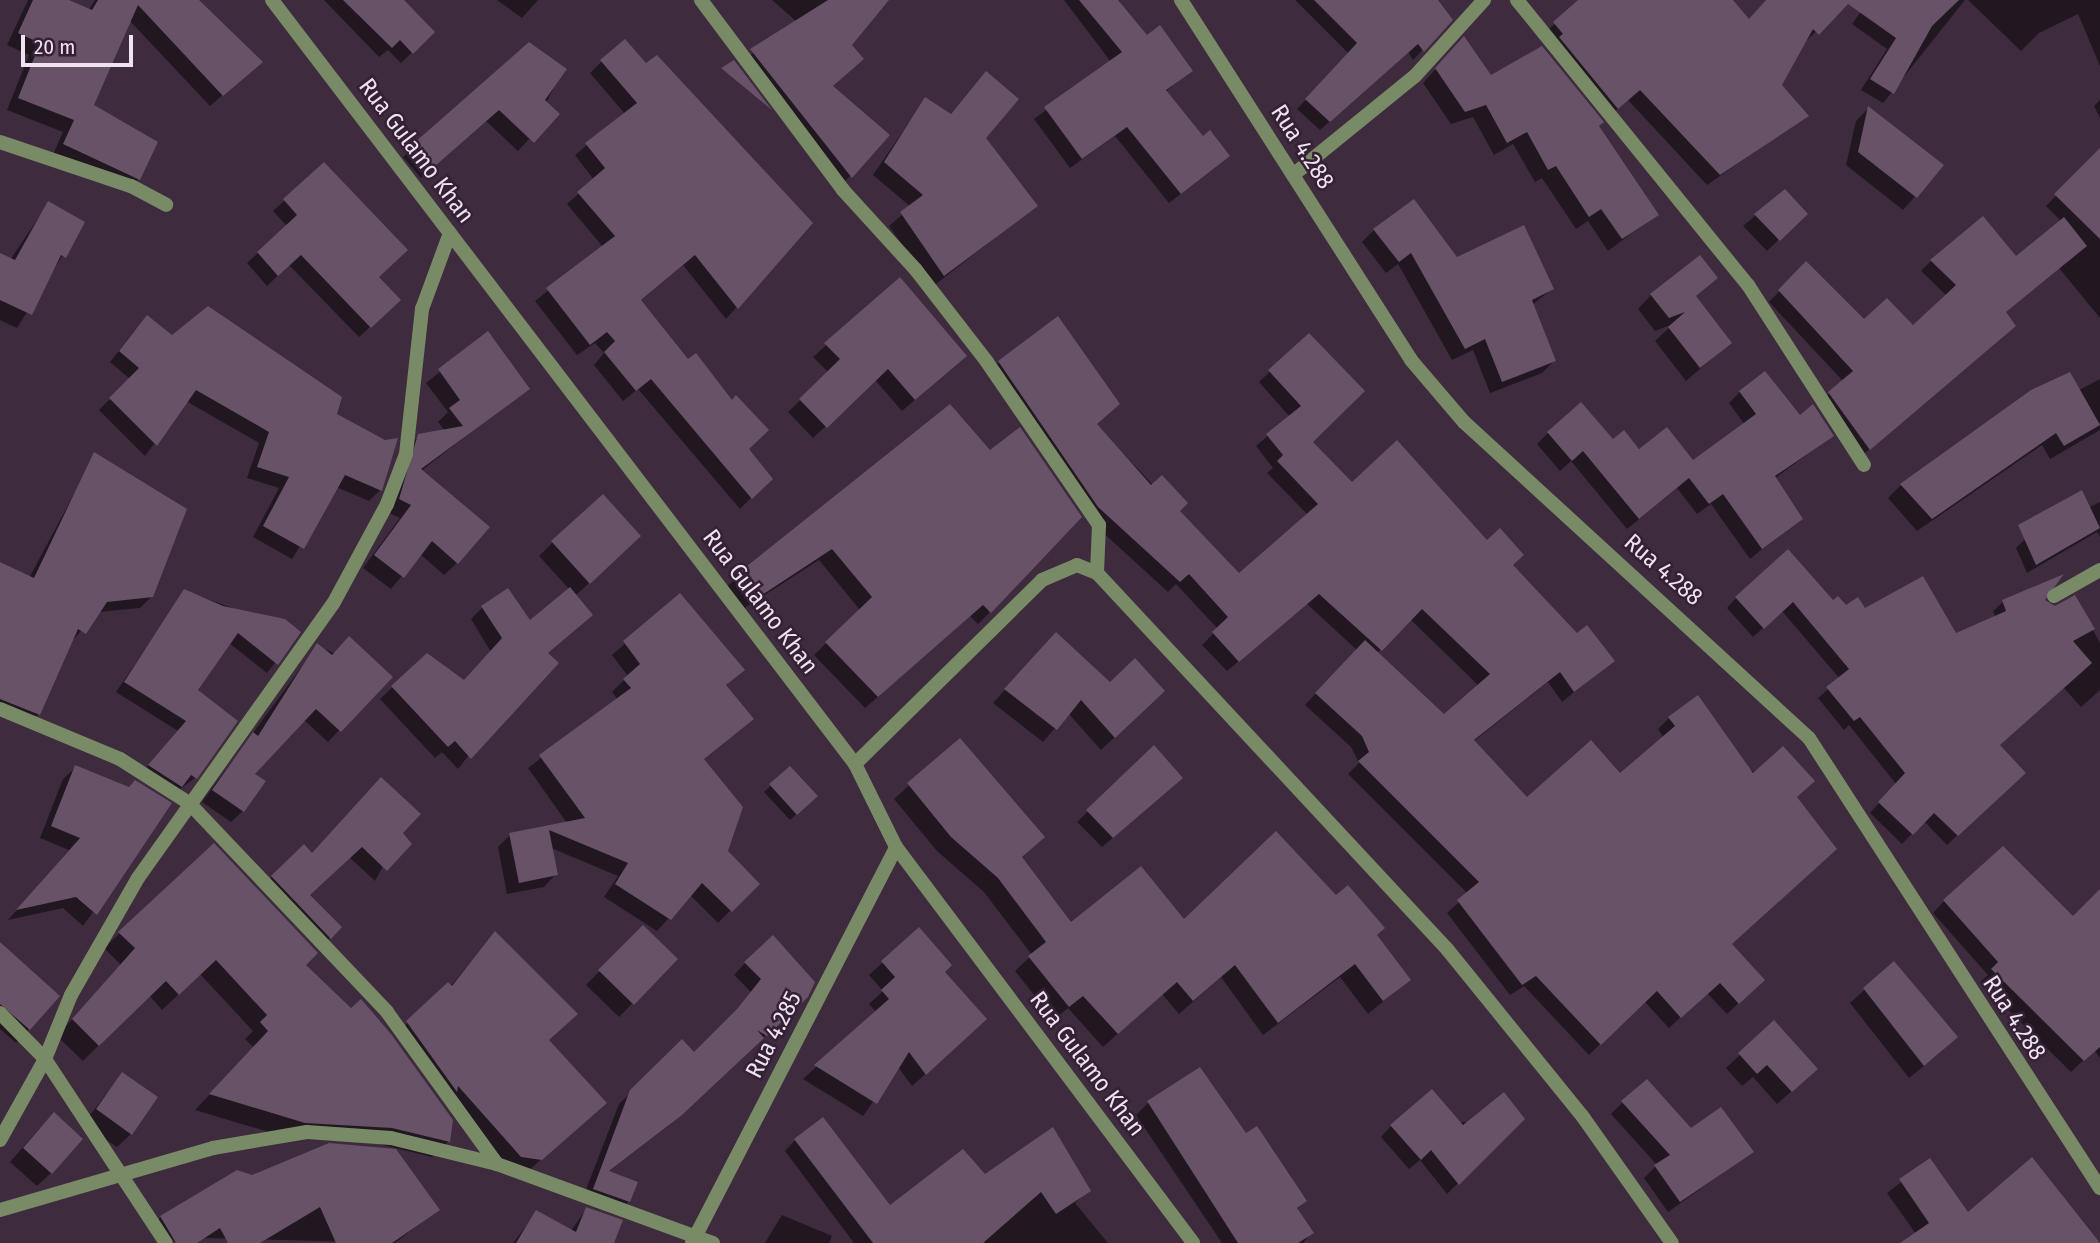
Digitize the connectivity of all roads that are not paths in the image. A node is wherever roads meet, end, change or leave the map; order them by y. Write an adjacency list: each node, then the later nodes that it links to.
1 (272, 0): 9 (street, Rua Gulamo Khan)
2 (701, 0): 12 (street)
3 (1181, 0): 7 (street, Rua 4.288)
4 (1484, 0): 7 (street)
5 (1517, 0): 10 (street)
6 (0, 142): 8 (street)
7 (1293, 175): 23 (street, Rua 4.288)
8 (166, 205)
9 (450, 233): 15 (street, Rua Gulamo Khan); 16 (street)
10 (1864, 465)
11 (2100, 570): 13 (street)
12 (1097, 573): 15 (street); 29 (street)
13 (2054, 596)
14 (0, 709): 16 (street)
15 (855, 764): 17 (street, Rua Gulamo Khan)
16 (190, 803): 19 (street); 21 (street)
17 (896, 847): 25 (street, Rua 4.285); 28 (street, Rua Gulamo Khan)
18 (0, 1013): 19 (street)
19 (46, 1059): 20 (street); 22 (street)
20 (0, 1140)
21 (497, 1164): 22 (street); 25 (street)
22 (126, 1175): 24 (street); 26 (street)
23 (2100, 1188)
24 (0, 1210)
25 (694, 1240): 27 (street)
26 (166, 1243)
27 (713, 1243)
28 (1192, 1243)
29 (1672, 1243)

